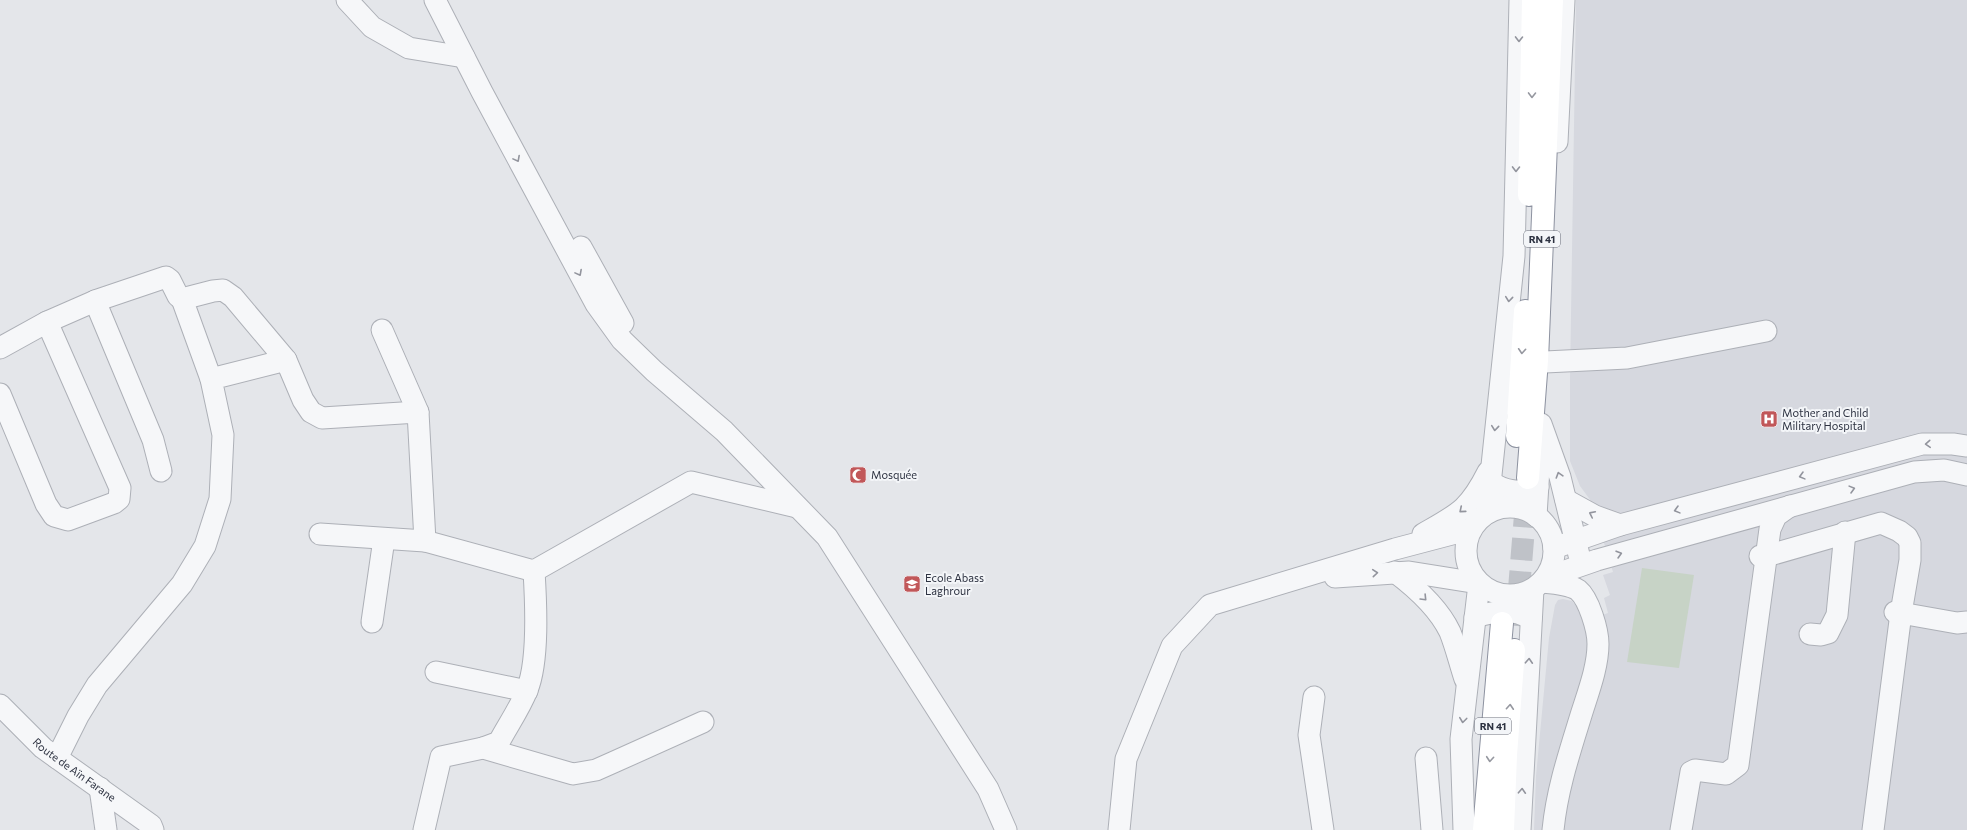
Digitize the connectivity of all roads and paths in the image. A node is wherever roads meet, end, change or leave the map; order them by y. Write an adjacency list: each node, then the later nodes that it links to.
1 (347, 0): 8 (street)
2 (435, 0): 8 (street)
3 (450, 0): 9 (street)
4 (1520, 0): 24 (street, one-way to 24)
5 (1533, 0): 26 (highway, RN 41, one-way to 26)
6 (1552, 0): 26 (highway, RN 41)
7 (1564, 0): 17 (street)
8 (464, 57): 9 (street)
9 (496, 105): 29 (street)
10 (182, 298): 11 (street); 16 (street); 18 (street)
11 (95, 301): 12 (street); 23 (street)
12 (47, 322): 15 (street); 19 (street)
13 (382, 330): 20 (street)
14 (1766, 331): 17 (street)
15 (0, 348)
16 (286, 360): 18 (street); 20 (street)
17 (1545, 362): 21 (street)
18 (211, 379): 64 (street)
19 (0, 394)
20 (418, 412): 38 (street)
21 (1542, 424): 26 (street); 27 (street, one-way to 21)
22 (1967, 446): 33 (street, one-way to 33)
23 (161, 471)
24 (1490, 473): 26 (street); 30 (street); 41 (street, one-way to 41)
25 (1967, 475): 28 (street, one-way to 25)
26 (1527, 481): 31 (street)
27 (1566, 500): 33 (street, one-way to 27); 39 (street)
28 (1794, 505): 32 (street); 42 (street)
29 (798, 507): 44 (street); 70 (street)
30 (1487, 512): 31 (street); 34 (street)
31 (1536, 516): 40 (street)
32 (1751, 516): 42 (street); 43 (street, one-way to 32)
33 (1620, 525): 39 (street)
34 (1470, 529): 41 (street); 47 (street)
35 (320, 534): 37 (street)
36 (1842, 537): 42 (street); 49 (street); 55 (street)
37 (384, 539): 38 (street); 52 (street)
38 (425, 541): 44 (street)
39 (1575, 541): 40 (street); 43 (street)
40 (1554, 548): 48 (street)
41 (1395, 550): 46 (street)
42 (1763, 559): 79 (street); 80 (street)
43 (1581, 565): 48 (street); 57 (street)
44 (534, 571): 59 (street)
45 (1395, 572): 46 (street, one-way to 45); 47 (street); 58 (street, one-way to 58)
46 (1294, 580): 71 (street)
47 (1478, 583): 48 (street); 51 (street)
48 (1540, 583): 54 (street); 57 (street)
49 (1898, 609): 50 (street); 53 (street); 81 (street); 82 (street)
50 (1967, 612)
51 (1475, 616): 54 (street); 58 (street)
52 (372, 622)
53 (1967, 622)
54 (1516, 623): 75 (highway, RN 41, one-way to 75); 76 (highway, RN 41, one-way to 54); 77 (street, one-way to 54)
55 (1810, 634)
56 (436, 672): 59 (street)
57 (1594, 673): 78 (street)
58 (1467, 687): 74 (street, one-way to 74)
59 (527, 691): 63 (street)
60 (1314, 697): 72 (street)
61 (0, 705): 64 (street, Route de Aïn Farane)
62 (703, 722): 63 (street)
63 (483, 748): 69 (street)
64 (57, 758): 66 (street, Route de Aïn Farane)
65 (1426, 758): 73 (street)
66 (100, 788): 67 (street); 68 (street, Route de Aïn Farane)
67 (106, 830)
68 (153, 830)
69 (424, 830)
70 (1006, 830)
71 (1119, 830)
72 (1323, 830)
73 (1432, 830)
74 (1464, 830)
75 (1484, 830)
76 (1503, 830)
77 (1520, 830)
78 (1553, 830)
79 (1674, 830)
80 (1681, 830)
81 (1867, 830)
82 (1873, 830)

